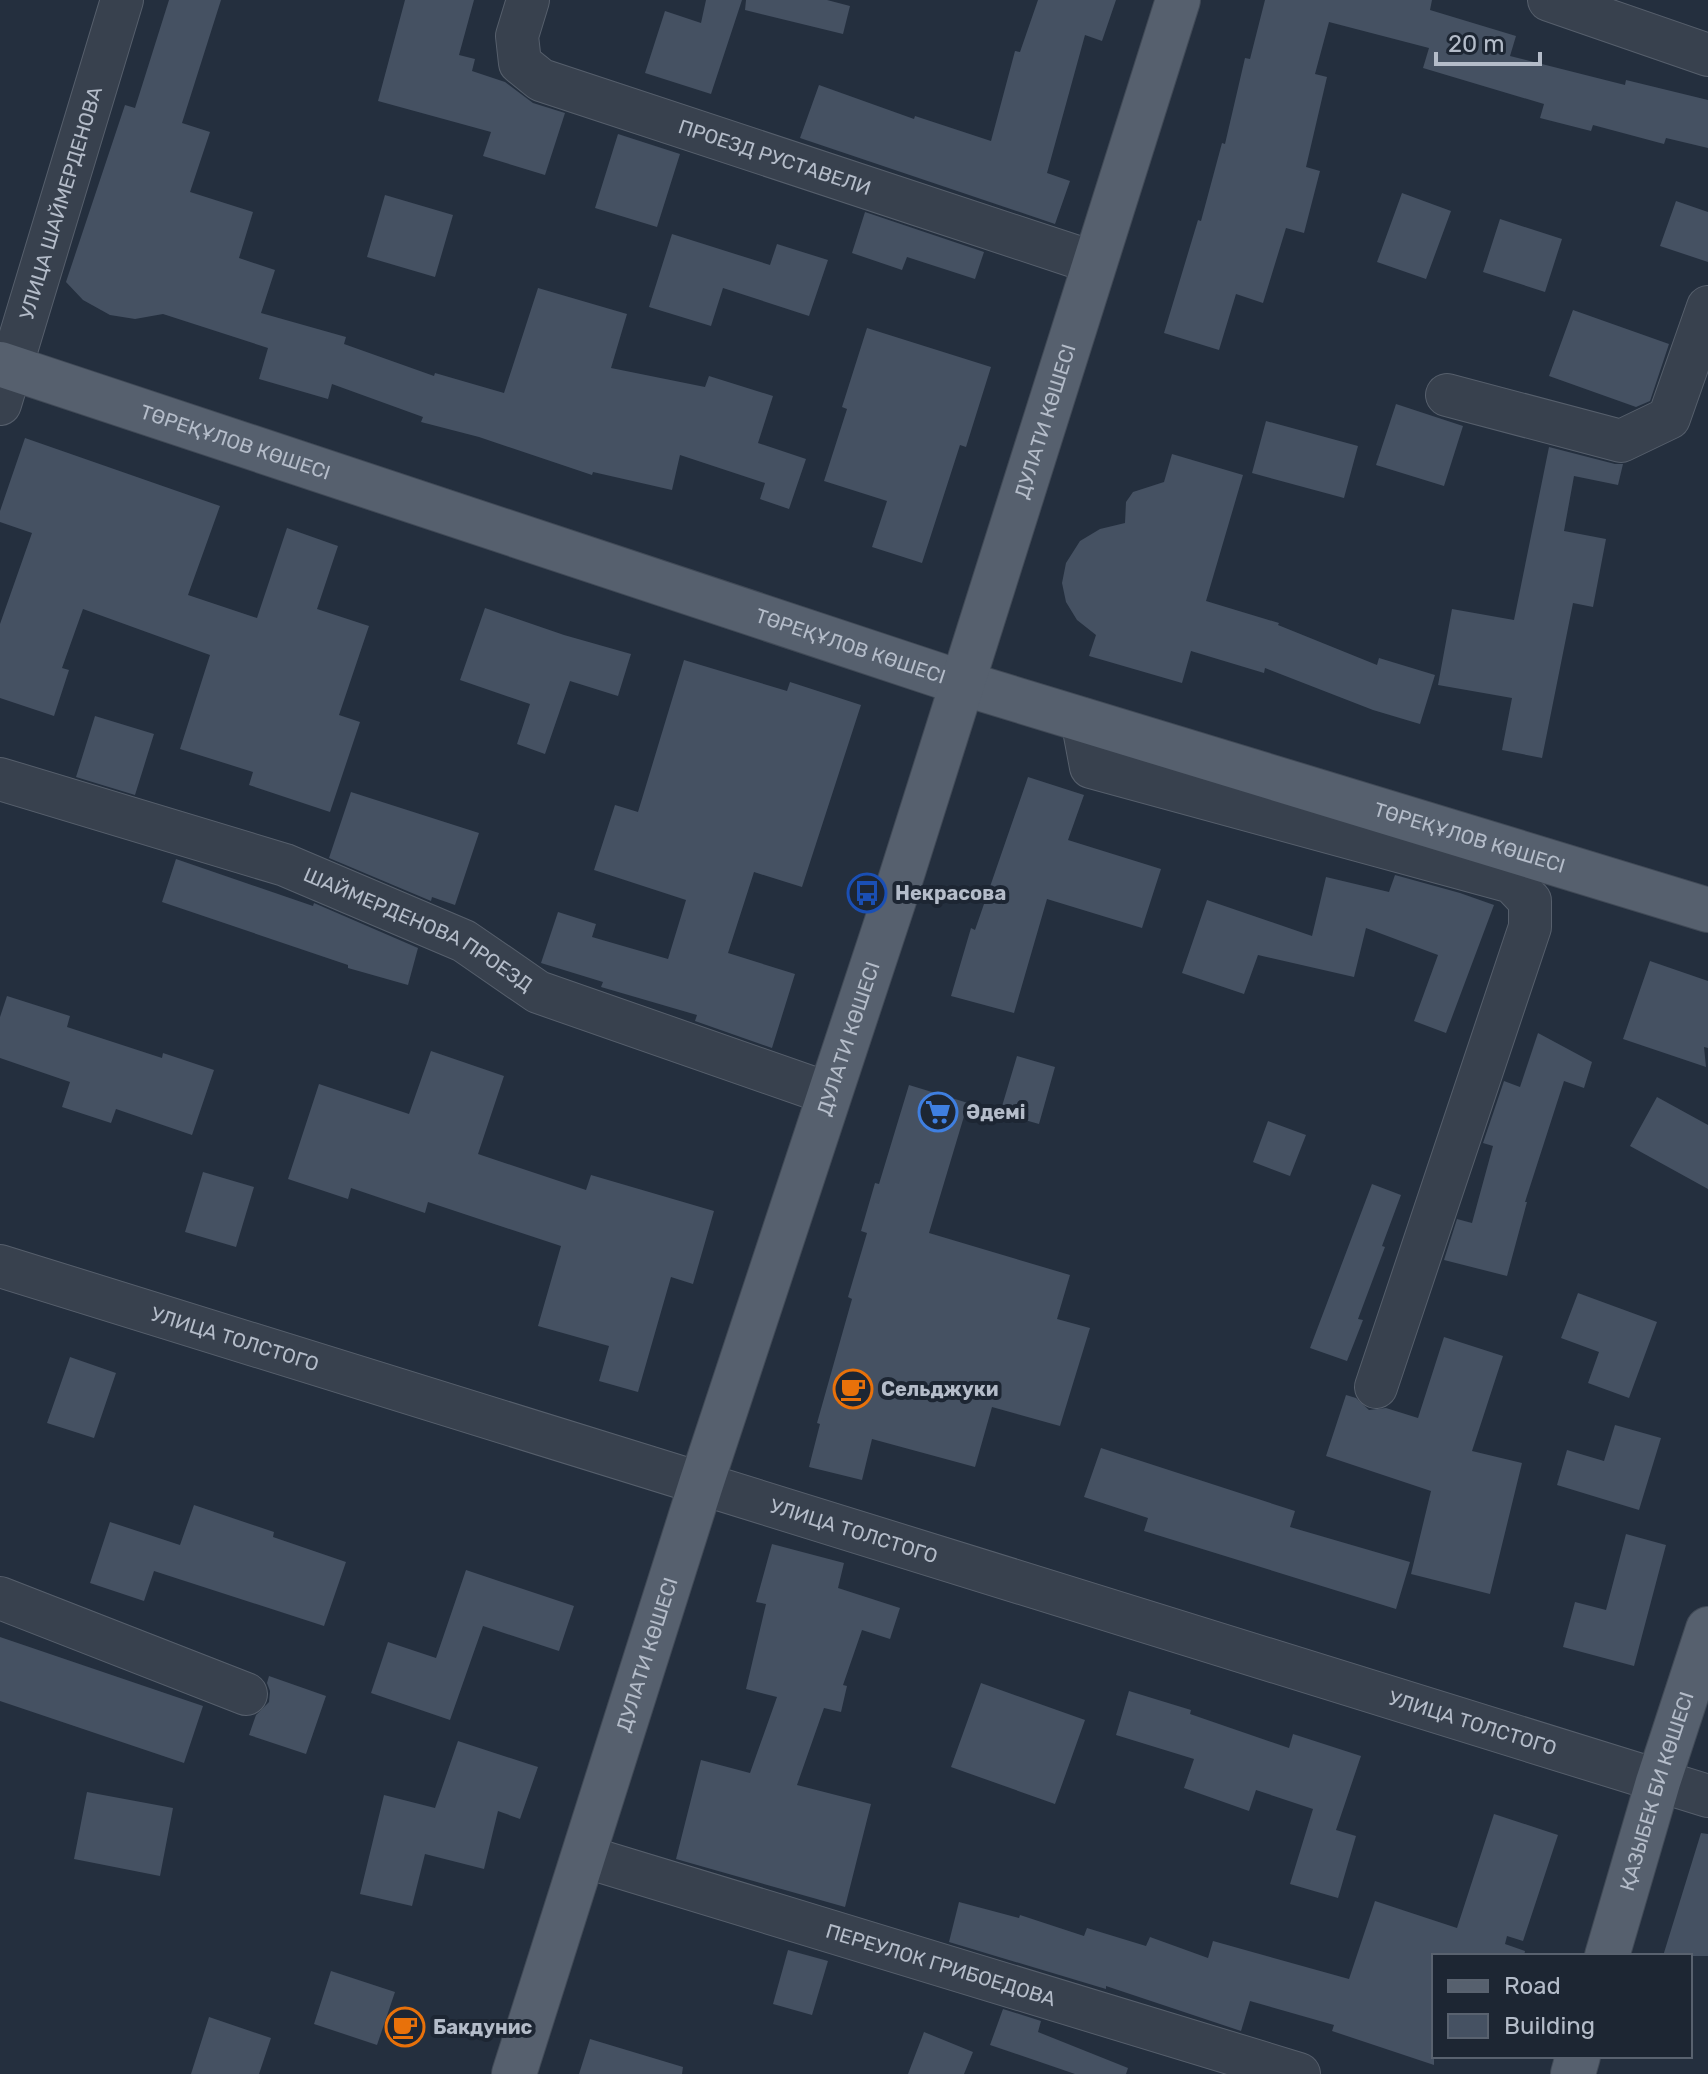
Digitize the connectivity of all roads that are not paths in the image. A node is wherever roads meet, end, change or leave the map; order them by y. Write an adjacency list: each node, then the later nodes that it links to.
1 (122, 0): 8 (street, УЛИЦА ШАЙМЕРДЕНОВА)
2 (528, 0): 6 (street, ПРОЕЗД РУСТАВЕЛИ)
3 (1178, 0): 6 (main road, ДУЛАТИ КӨШЕСІ)
4 (1549, 0): 5 (street)
5 (1708, 55)
6 (1095, 263): 10 (main road, ДУЛАТИ КӨШЕСІ)
7 (1708, 307): 9 (street)
8 (4, 379): 10 (main road, ТӨРЕҚҰЛОВ КӨШЕСІ)
9 (1447, 395)
10 (962, 683): 11 (main road, ТӨРЕҚҰЛОВ КӨШЕСІ); 14 (main road, ДУЛАТИ КӨШЕСІ)
11 (1082, 719): 13 (main road, ТӨРЕҚҰЛОВ КӨШЕСІ); 16 (street)
12 (0, 779): 14 (street, ШАЙМЕРДЕНОВА ПРОЕЗД)
13 (1708, 910)
14 (830, 1094): 17 (main road, ДУЛАТИ КӨШЕСІ)
15 (0, 1266): 17 (street, УЛИЦА ТОЛСТОГО)
16 (1376, 1387)
17 (701, 1484): 21 (street, УЛИЦА ТОЛСТОГО); 23 (main road, ДУЛАТИ КӨШЕСІ)
18 (0, 1598): 20 (street)
19 (1705, 1650): 21 (main road, ҚАЗЫБЕК БИ КӨШЕСІ)
20 (246, 1694)
21 (1658, 1782): 22 (street, УЛИЦА ТОЛСТОГО); 24 (main road, ҚАЗЫБЕК БИ КӨШЕСІ)
22 (1708, 1796)
23 (583, 1856): 25 (main road, ДУЛАТИ КӨШЕСІ); 26 (street, ПЕРЕУЛОК ГРИБОЕДОВА)
24 (1608, 1954)
25 (514, 2074)
26 (1299, 2074)

